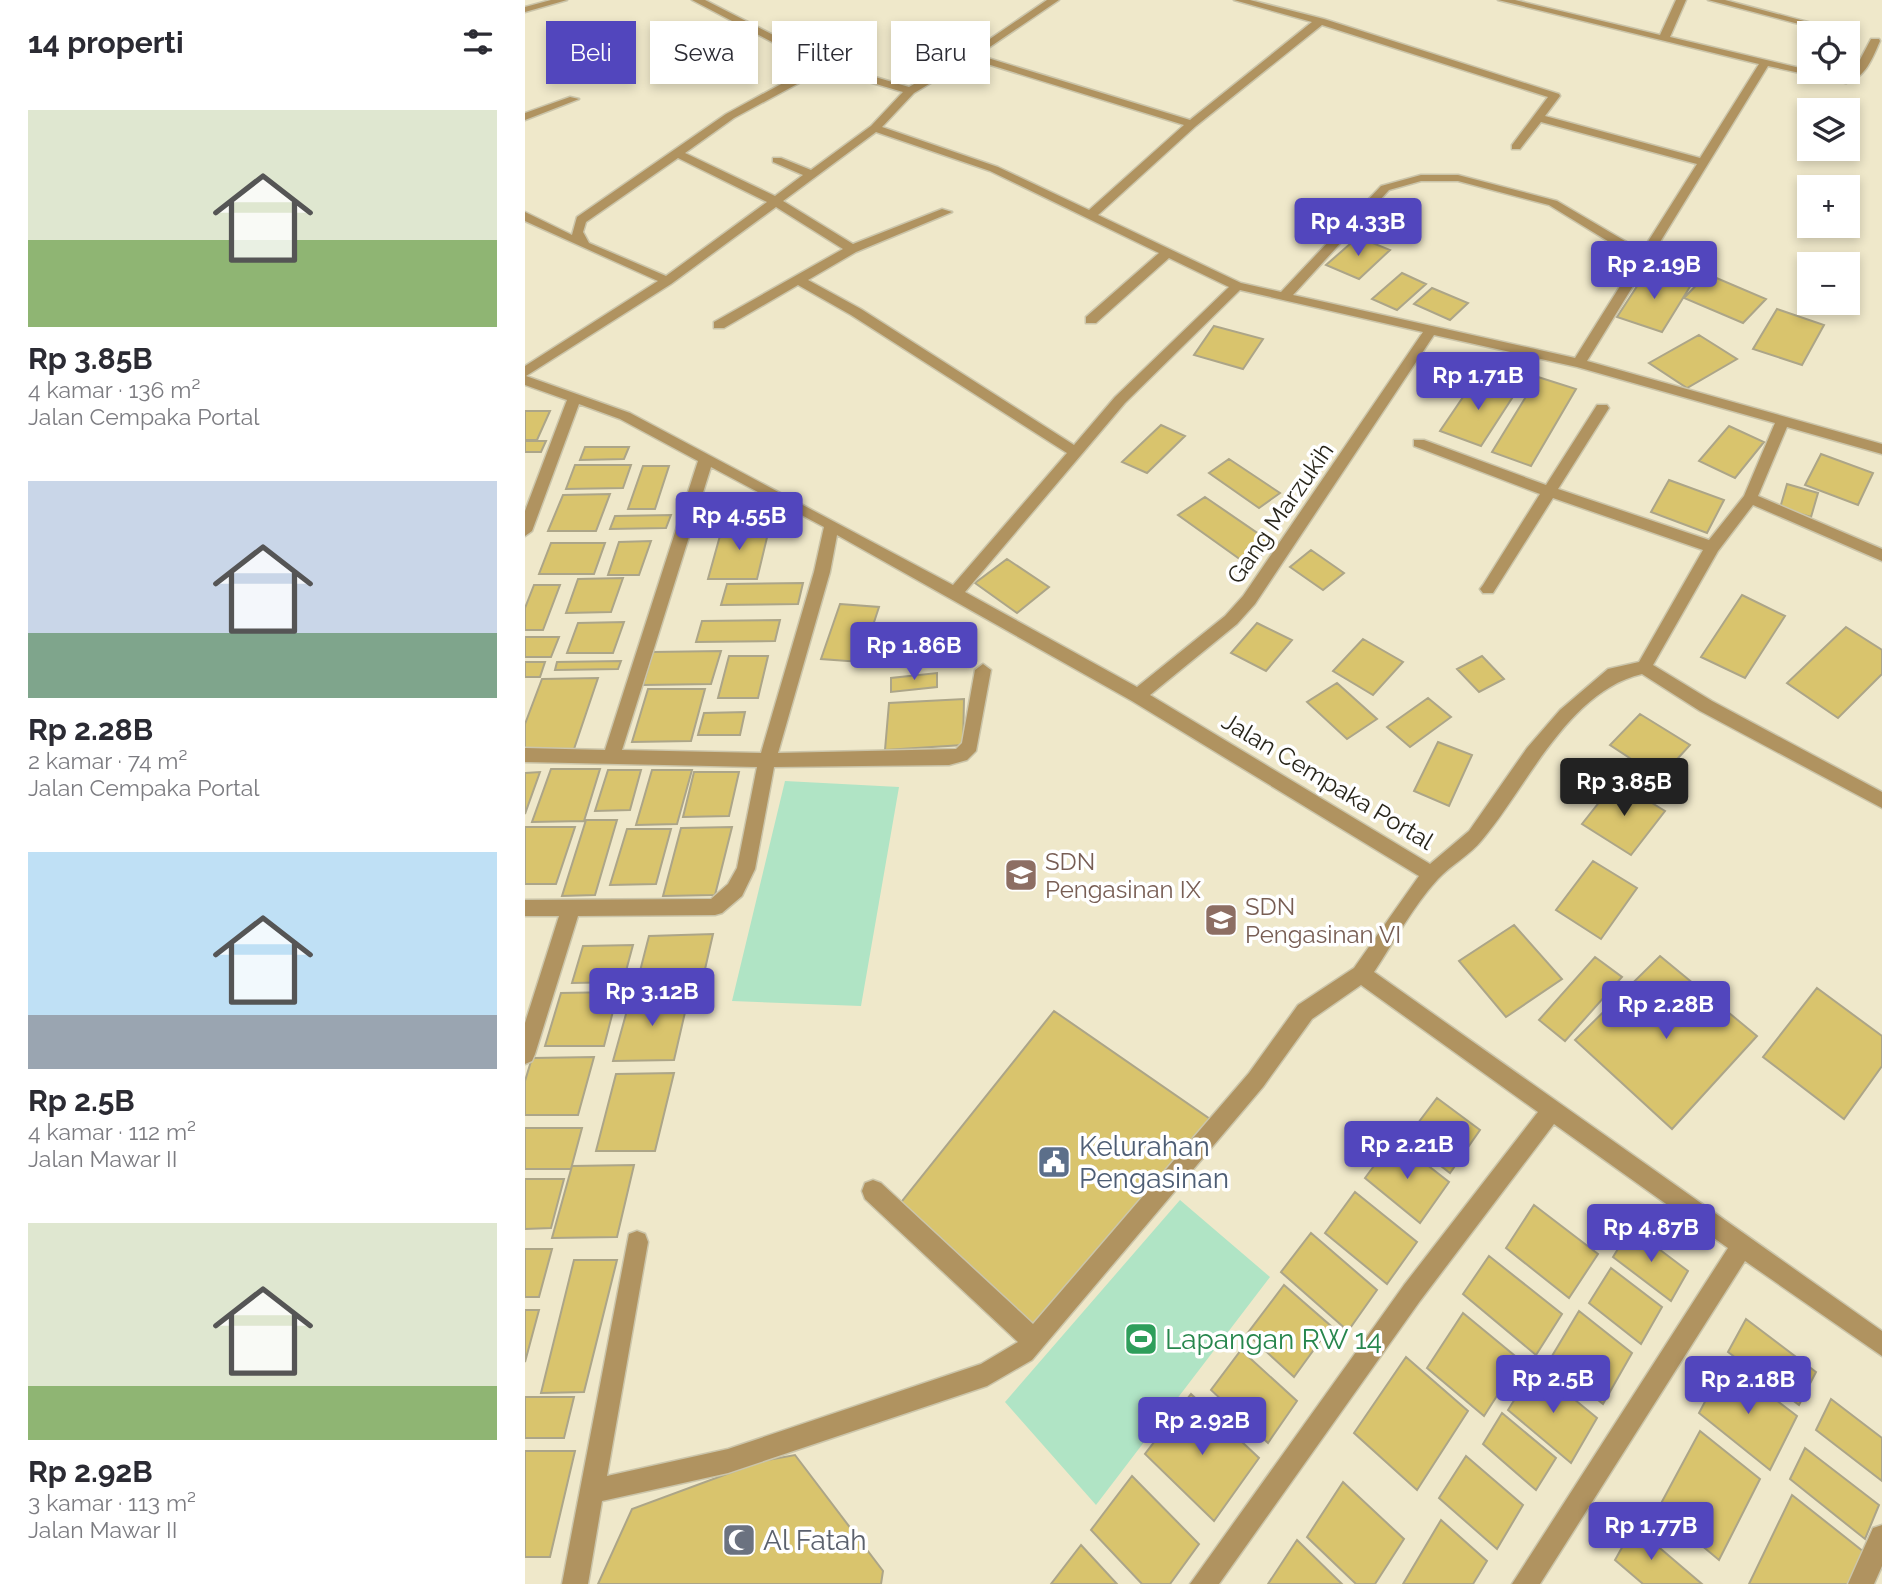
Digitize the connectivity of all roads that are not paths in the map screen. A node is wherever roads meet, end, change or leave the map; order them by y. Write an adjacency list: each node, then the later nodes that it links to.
1 (562, 0): 8 (street)
2 (697, 0): 10 (street)
3 (1054, 0): 13 (street)
4 (1239, 0): 9 (street)
5 (1503, 0): 11 (street)
6 (1681, 0): 11 (street)
7 (1713, 0): 12 (street)
8 (528, 7)
9 (1320, 21): 22 (street); 23 (street)
10 (772, 38)
11 (1664, 38): 15 (street)
12 (1862, 38): 15 (street)
13 (990, 42)
14 (990, 61): 23 (street)
15 (1764, 64): 28 (street)
16 (877, 81): 19 (street)
17 (789, 84): 26 (street)
18 (922, 84): 19 (street)
19 (910, 91): 24 (street)
20 (574, 99): 21 (street)
21 (525, 117)
22 (1538, 118): 25 (street); 28 (street)
23 (1192, 124): 33 (street)
24 (875, 128): 29 (street); 33 (street)
25 (1516, 147)
26 (677, 153): 30 (street); 34 (street)
27 (777, 160): 29 (street)
28 (1703, 162): 37 (street)
29 (813, 175): 30 (street)
30 (775, 201): 35 (street); 39 (street)
31 (946, 212): 35 (street)
32 (525, 216): 34 (street)
33 (1090, 216): 36 (street)
34 (584, 245): 39 (street)
35 (852, 250): 38 (street)
36 (1167, 253): 40 (street); 42 (street)
37 (1644, 258): 41 (street); 45 (street)
38 (799, 280): 43 (street); 53 (street)
39 (667, 281): 46 (street)
40 (1237, 286): 41 (street); 53 (street)
41 (1283, 298): 44 (street)
42 (1091, 320)
43 (719, 325)
44 (1431, 330): 45 (street); 65 (street, Gang Marzukih)
45 (1579, 363): 50 (street)
46 (525, 372)
47 (525, 380): 48 (street, Jalan Cempaka Portal)
48 (575, 397): 54 (street, Jalan Cempaka Portal); 58 (street)
49 (1602, 408): 55 (street)
50 (1783, 420): 52 (street); 56 (street)
51 (1419, 443): 55 (street)
52 (1882, 449)
53 (1075, 452): 62 (street)
54 (706, 459): 57 (street, Jalan Cempaka Portal); 67 (street)
55 (1551, 492): 59 (street); 61 (street)
56 (1750, 498): 59 (street); 60 (street)
57 (832, 525): 62 (street, Jalan Cempaka Portal); 68 (street)
58 (525, 531)
59 (1712, 547): 63 (street)
60 (1882, 555)
61 (1489, 589)
62 (956, 592): 65 (street, Jalan Cempaka Portal)
63 (1644, 667): 69 (street); 70 (street)
64 (983, 670): 68 (street)
65 (1138, 696): 70 (street, Jalan Cempaka Portal)
66 (525, 755): 67 (street)
67 (611, 757): 68 (street)
68 (767, 760): 72 (street)
69 (1882, 801)
70 (1431, 874): 73 (street, Jalan Cempaka Portal)
71 (525, 908): 72 (street)
72 (571, 908): 74 (street)
73 (1361, 974): 75 (street); 79 (street)
74 (525, 1055)
75 (1552, 1110): 78 (street); 84 (street)
76 (873, 1191): 79 (street)
77 (637, 1242): 81 (street)
78 (1743, 1244): 80 (street); 85 (street)
79 (1035, 1342): 81 (street)
80 (1882, 1345)
81 (590, 1492): 83 (street)
82 (1882, 1537): 86 (street)
83 (575, 1584)
84 (1203, 1584)
85 (1525, 1584)
86 (1861, 1584)

